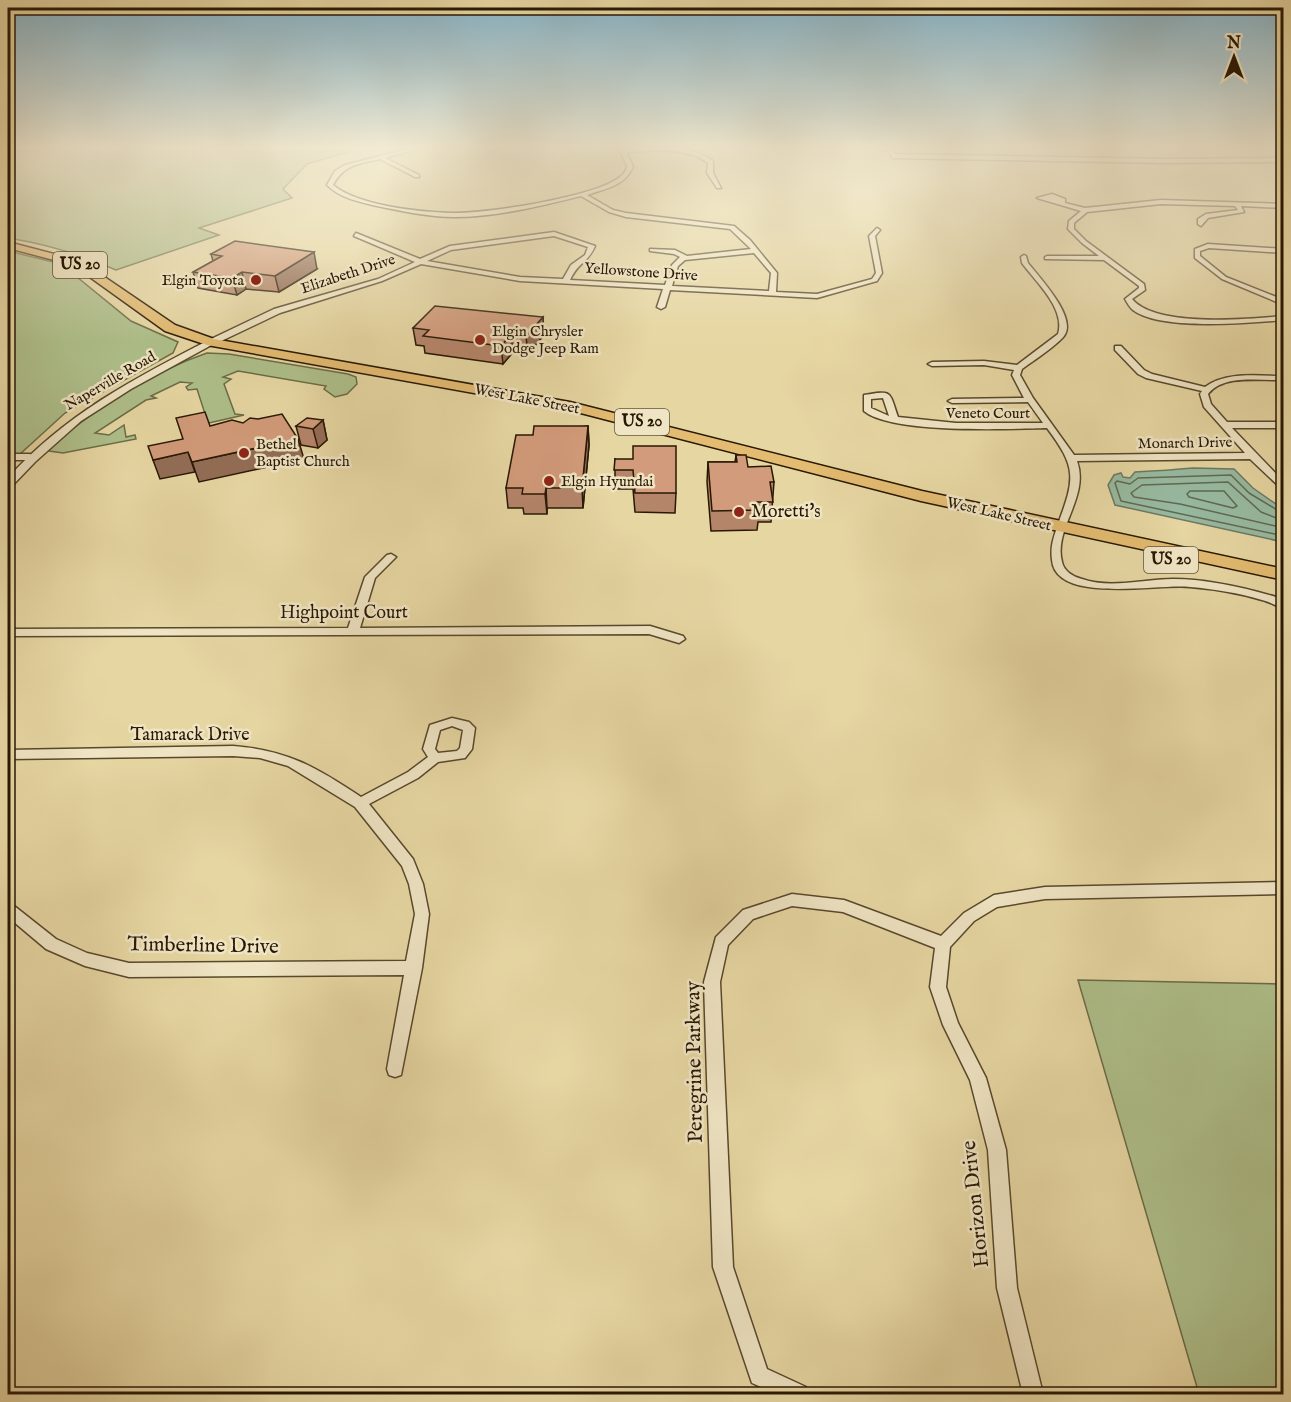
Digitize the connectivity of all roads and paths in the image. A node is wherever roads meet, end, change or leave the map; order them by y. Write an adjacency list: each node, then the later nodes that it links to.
1 (433, 211): 2 (street)
2 (490, 211)
3 (613, 211): 12 (street)
4 (1083, 211): 16 (street)
5 (1239, 211): 6 (street)
6 (1201, 224)
7 (877, 230): 20 (street, Yellowstone Drive)
8 (356, 235): 17 (street, Yellowstone Drive)
9 (8, 245): 24 (highway, West Lake Street / US 20)
10 (652, 250): 14 (street)
11 (1284, 250): 21 (street)
12 (753, 251): 14 (street); 20 (street)
13 (1024, 257): 27 (street)
14 (686, 258): 19 (street)
15 (1047, 258): 16 (street)
16 (1106, 258): 23 (street)
17 (422, 262): 18 (street, Yellowstone Drive); 18 (street, Elizabeth Drive); 24 (street, Elizabeth Drive)
18 (566, 281): 19 (street, Yellowstone Drive)
19 (668, 288): 20 (street, Yellowstone Drive); 22 (street)
20 (772, 294)
21 (1284, 303)
22 (662, 307)
23 (1284, 318)
24 (212, 342): 38 (street, Naperville Road); 42 (highway, West Lake Street / US 20)
25 (1119, 348): 29 (street)
26 (932, 364): 27 (street)
27 (1019, 368): 30 (street)
28 (1284, 378): 29 (street)
29 (1206, 390): 34 (street)
30 (1030, 400): 31 (street); 33 (street)
31 (952, 401)
32 (894, 418): 33 (street, Veneto Court)
33 (1047, 425): 39 (street)
34 (1225, 425): 35 (street); 36 (street)
35 (1284, 425)
36 (1252, 456): 39 (street, Monarch Drive); 41 (street, Monarch Drive)
37 (8, 458): 38 (street)
38 (30, 458): 40 (street, Naperville Road)
39 (1073, 458): 42 (street)
40 (8, 484)
41 (1284, 488)
42 (1061, 528): 44 (highway, West Lake Street / US 20); 45 (highway, West Lake Street / US 20); 46 (street)
43 (391, 557): 47 (street)
44 (1284, 574)
45 (1284, 586)
46 (1284, 605)
47 (353, 631): 48 (street, Highpoint Court); 49 (street, Highpoint Court)
48 (8, 633)
49 (679, 639)
50 (8, 754): 52 (street, Tamarack Drive)
51 (435, 758): 52 (street)
52 (360, 803): 56 (street, Tamarack Drive)
53 (1284, 888): 55 (street)
54 (8, 909): 56 (street, Timberline Drive)
55 (943, 944): 58 (street, Peregrine Parkway); 59 (street, Horizon Drive)
56 (414, 968): 57 (street, Tamarack Drive)
57 (394, 1069)
58 (799, 1395)
59 (1034, 1395)

